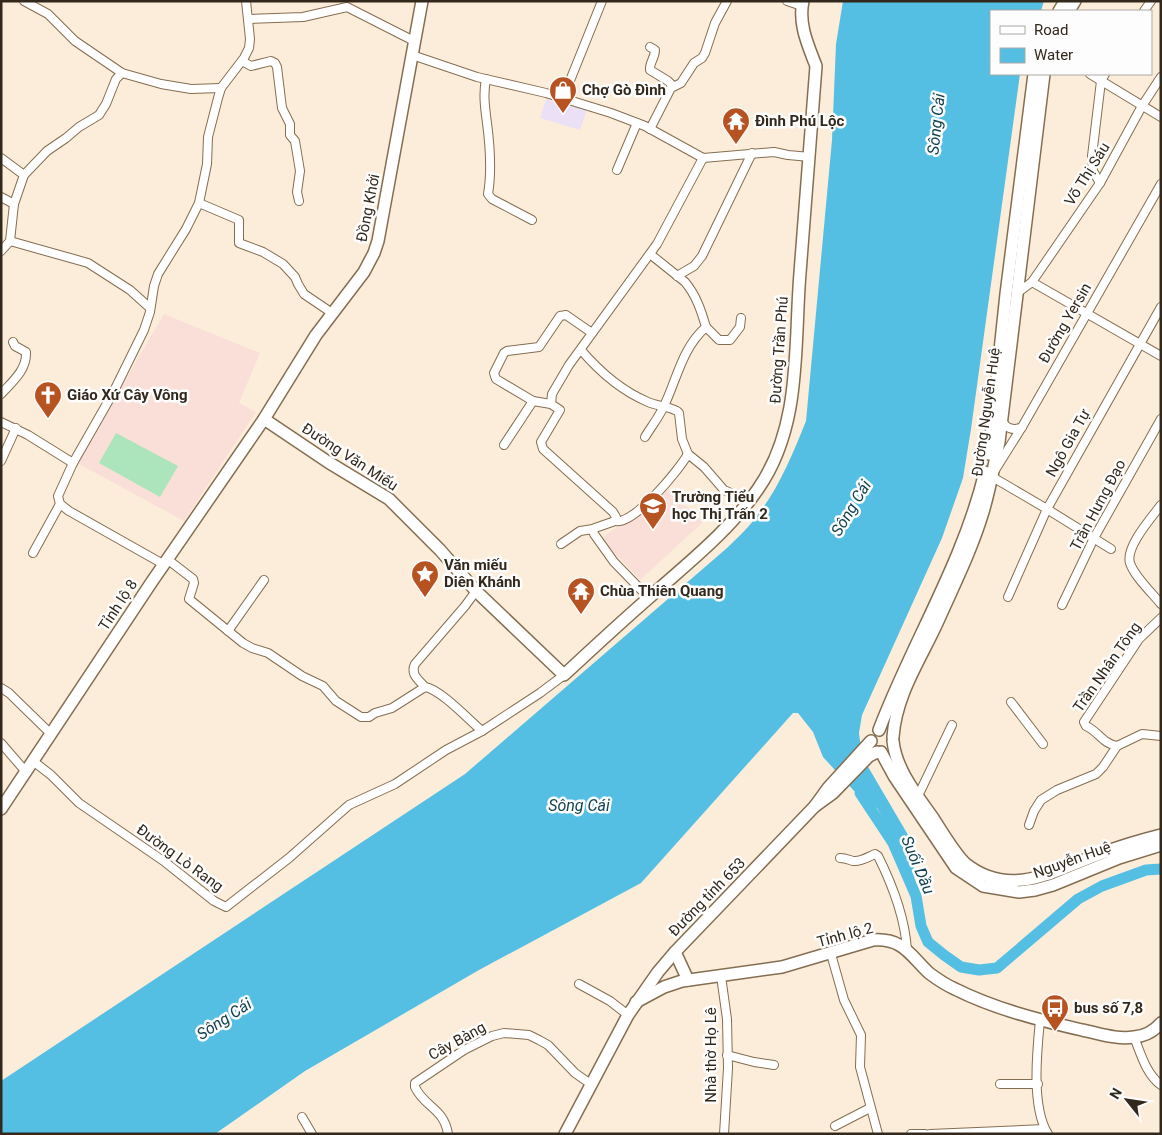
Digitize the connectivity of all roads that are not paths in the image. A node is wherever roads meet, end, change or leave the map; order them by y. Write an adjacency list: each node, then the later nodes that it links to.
1 (246, 1): 8 (street)
2 (422, 1): 9 (main road, Đồng Khởi)
3 (602, 1): 21 (street)
4 (727, 1): 19 (street)
5 (787, 1): 7 (street)
6 (28, 2): 13 (street)
7 (802, 4): 27 (main road, Đường Trần Phú)
8 (248, 20): 9 (street); 12 (street)
9 (414, 41): 11 (main road, Đồng Khởi)
10 (650, 47): 19 (street)
11 (412, 55): 18 (street); 47 (main road, Đồng Khởi)
12 (242, 61): 20 (street); 35 (street)
13 (122, 73): 20 (street); 31 (street)
14 (1034, 75): 44 (main road, Đường Nguyễn Huệ)
15 (1044, 75): 44 (main road, Đường Nguyễn Huệ)
16 (1103, 77): 22 (street); 32 (street)
17 (1161, 77): 22 (street, Võ Thị Sáu)
18 (486, 79): 21 (street); 38 (street)
19 (673, 86): 25 (street)
20 (221, 88): 36 (street)
21 (563, 98): 24 (street)
22 (1142, 106): 23 (street); 32 (street, Võ Thị Sáu)
23 (1161, 117)
24 (637, 123): 25 (street); 30 (street)
25 (650, 129): 29 (street)
26 (752, 153): 27 (street); 29 (street); 42 (street)
27 (810, 157): 72 (main road, Đường Trần Phú)
28 (1, 158): 31 (street)
29 (704, 158): 41 (street)
30 (617, 170)
31 (24, 175): 37 (street)
32 (1100, 183): 43 (street, Võ Thị Sáu)
33 (1161, 184): 48 (street, Đường Yersin)
34 (1, 197): 37 (street)
35 (299, 202)
36 (199, 203): 46 (street); 47 (street)
37 (14, 204): 39 (street)
38 (532, 220)
39 (10, 241): 40 (street); 46 (street)
40 (1, 251)
41 (650, 254): 42 (street); 51 (street)
42 (677, 276): 50 (street)
43 (1032, 282): 44 (street, Võ Thị Sáu); 48 (street)
44 (1012, 294): 62 (main road, Đường Nguyễn Huệ); 71 (main road, Đường Nguyễn Huệ)
45 (1161, 306): 53 (street, Ngô Gia Tự)
46 (150, 308): 70 (street)
47 (332, 313): 61 (main road, Đồng Khởi)
48 (1085, 314): 53 (street); 64 (street, Đường Yersin)
49 (741, 318): 50 (street)
50 (706, 327): 59 (street)
51 (592, 333): 54 (street); 57 (street)
52 (13, 342): 56 (street)
53 (1140, 344): 55 (street); 75 (street, Ngô Gia Tự)
54 (581, 350): 58 (street); 59 (street)
55 (1161, 356)
56 (1, 394)
57 (533, 401): 58 (street); 67 (street)
58 (551, 404): 76 (street)
59 (663, 407): 66 (street); 68 (street)
60 (1161, 418): 78 (street, Trần Hưng Đạo)
61 (264, 419): 82 (main road, Tỉnh lộ 8); 84 (main road, Đường Văn Miếu)
62 (1002, 420): 64 (street); 71 (main road, Đường Nguyễn Huệ)
63 (1, 422): 65 (street)
64 (1022, 426): 71 (street, Đường Yersin)
65 (16, 428): 69 (street); 70 (street)
66 (645, 437)
67 (504, 445)
68 (688, 454): 72 (street); 76 (street)
69 (1, 461)
70 (72, 463): 73 (street)
71 (989, 475): 75 (street); 90 (main road, Đường Nguyễn Huệ)
72 (748, 501): 86 (main road, Đường Trần Phú)
73 (60, 504): 81 (street); 82 (street)
74 (1161, 504): 87 (street)
75 (1047, 509): 78 (street); 85 (street, Ngô Gia Tự)
76 (615, 521): 77 (street)
77 (593, 529): 79 (street); 86 (street)
78 (1094, 538): 80 (street); 88 (street, Trần Hưng Đạo)
79 (561, 544)
80 (1111, 549)
81 (33, 553)
82 (165, 562): 91 (street); 99 (main road, Tỉnh lộ 8)
83 (264, 580): 91 (street)
84 (476, 591): 92 (main road, Đường Văn Miếu); 93 (street)
85 (1008, 597)
86 (649, 598): 92 (main road, Đường Trần Phú)
87 (1161, 604)
88 (1062, 605)
89 (1161, 618): 105 (street, Trần Nhân Tông)
90 (933, 620): 97 (main road, Đường Nguyễn Huệ); 101 (main road, Đường Nguyễn Huệ)
91 (228, 631): 93 (street)
92 (564, 675): 98 (street)
93 (425, 687): 98 (street)
94 (1, 688): 99 (street)
95 (1011, 702): 104 (street)
96 (952, 725): 110 (street)
97 (879, 730): 101 (main road); 102 (main road)
98 (482, 731): 108 (street, Đường Lò Rang)
99 (52, 734): 108 (main road, Tỉnh lộ 8)
100 (1161, 736): 105 (street)
101 (893, 739): 106 (main road); 110 (main road, Nguyễn Huệ)
102 (871, 741): 106 (main road); 107 (main road, Đường tỉnh 653)
103 (1, 743): 109 (street)
104 (1043, 744)
105 (1117, 746): 112 (street)
106 (879, 752): 107 (main road, Đường tỉnh 653); 113 (main road, Nguyễn Huệ)
107 (862, 756): 118 (main road, Đường tỉnh 653)
108 (33, 761): 109 (main road, Tỉnh lộ 8)
109 (26, 772): 111 (main road, Tỉnh lộ 8)
110 (918, 796): 113 (main road, Nguyễn Huệ)
111 (1, 810)
112 (1029, 825)
113 (936, 832): 114 (main road, Nguyễn Huệ); 115 (main road, Nguyễn Huệ)
114 (1161, 835)
115 (1161, 846)
116 (840, 858): 117 (street)
117 (907, 950): 119 (main road, Tỉnh lộ 2); 125 (main road, Tỉnh lộ 2)
118 (675, 952): 121 (main road); 123 (main road, Đường tỉnh 653)
119 (831, 954): 120 (main road, Tỉnh lộ 2); 134 (street)
120 (721, 976): 121 (main road, Tỉnh lộ 2); 128 (street, Nhà thờ Họ Lê)
121 (688, 980): 123 (main road, Tỉnh lộ 2)
122 (578, 984): 124 (street)
123 (636, 1002): 124 (main road, Đường tỉnh 653)
124 (628, 1015): 132 (main road)
125 (1040, 1020): 127 (main road, Tỉnh lộ 2); 131 (street)
126 (1161, 1023): 127 (main road, Tỉnh lộ 2)
127 (1134, 1037): 133 (street)
128 (727, 1055): 129 (street); 141 (street, Nhà thờ Họ Lê)
129 (774, 1065)
130 (1000, 1084): 131 (street)
131 (1038, 1084): 137 (street)
132 (592, 1085): 139 (street, Cây Bàng); 140 (main road)
133 (1161, 1085)
134 (870, 1108): 136 (street); 142 (street)
135 (302, 1116): 138 (street)
136 (836, 1126)
137 (1046, 1131): 145 (street)
138 (312, 1134)
139 (448, 1134)
140 (564, 1134)
141 (724, 1134)
142 (878, 1134)
143 (910, 1134): 144 (street)
144 (925, 1134)
145 (930, 1134)

